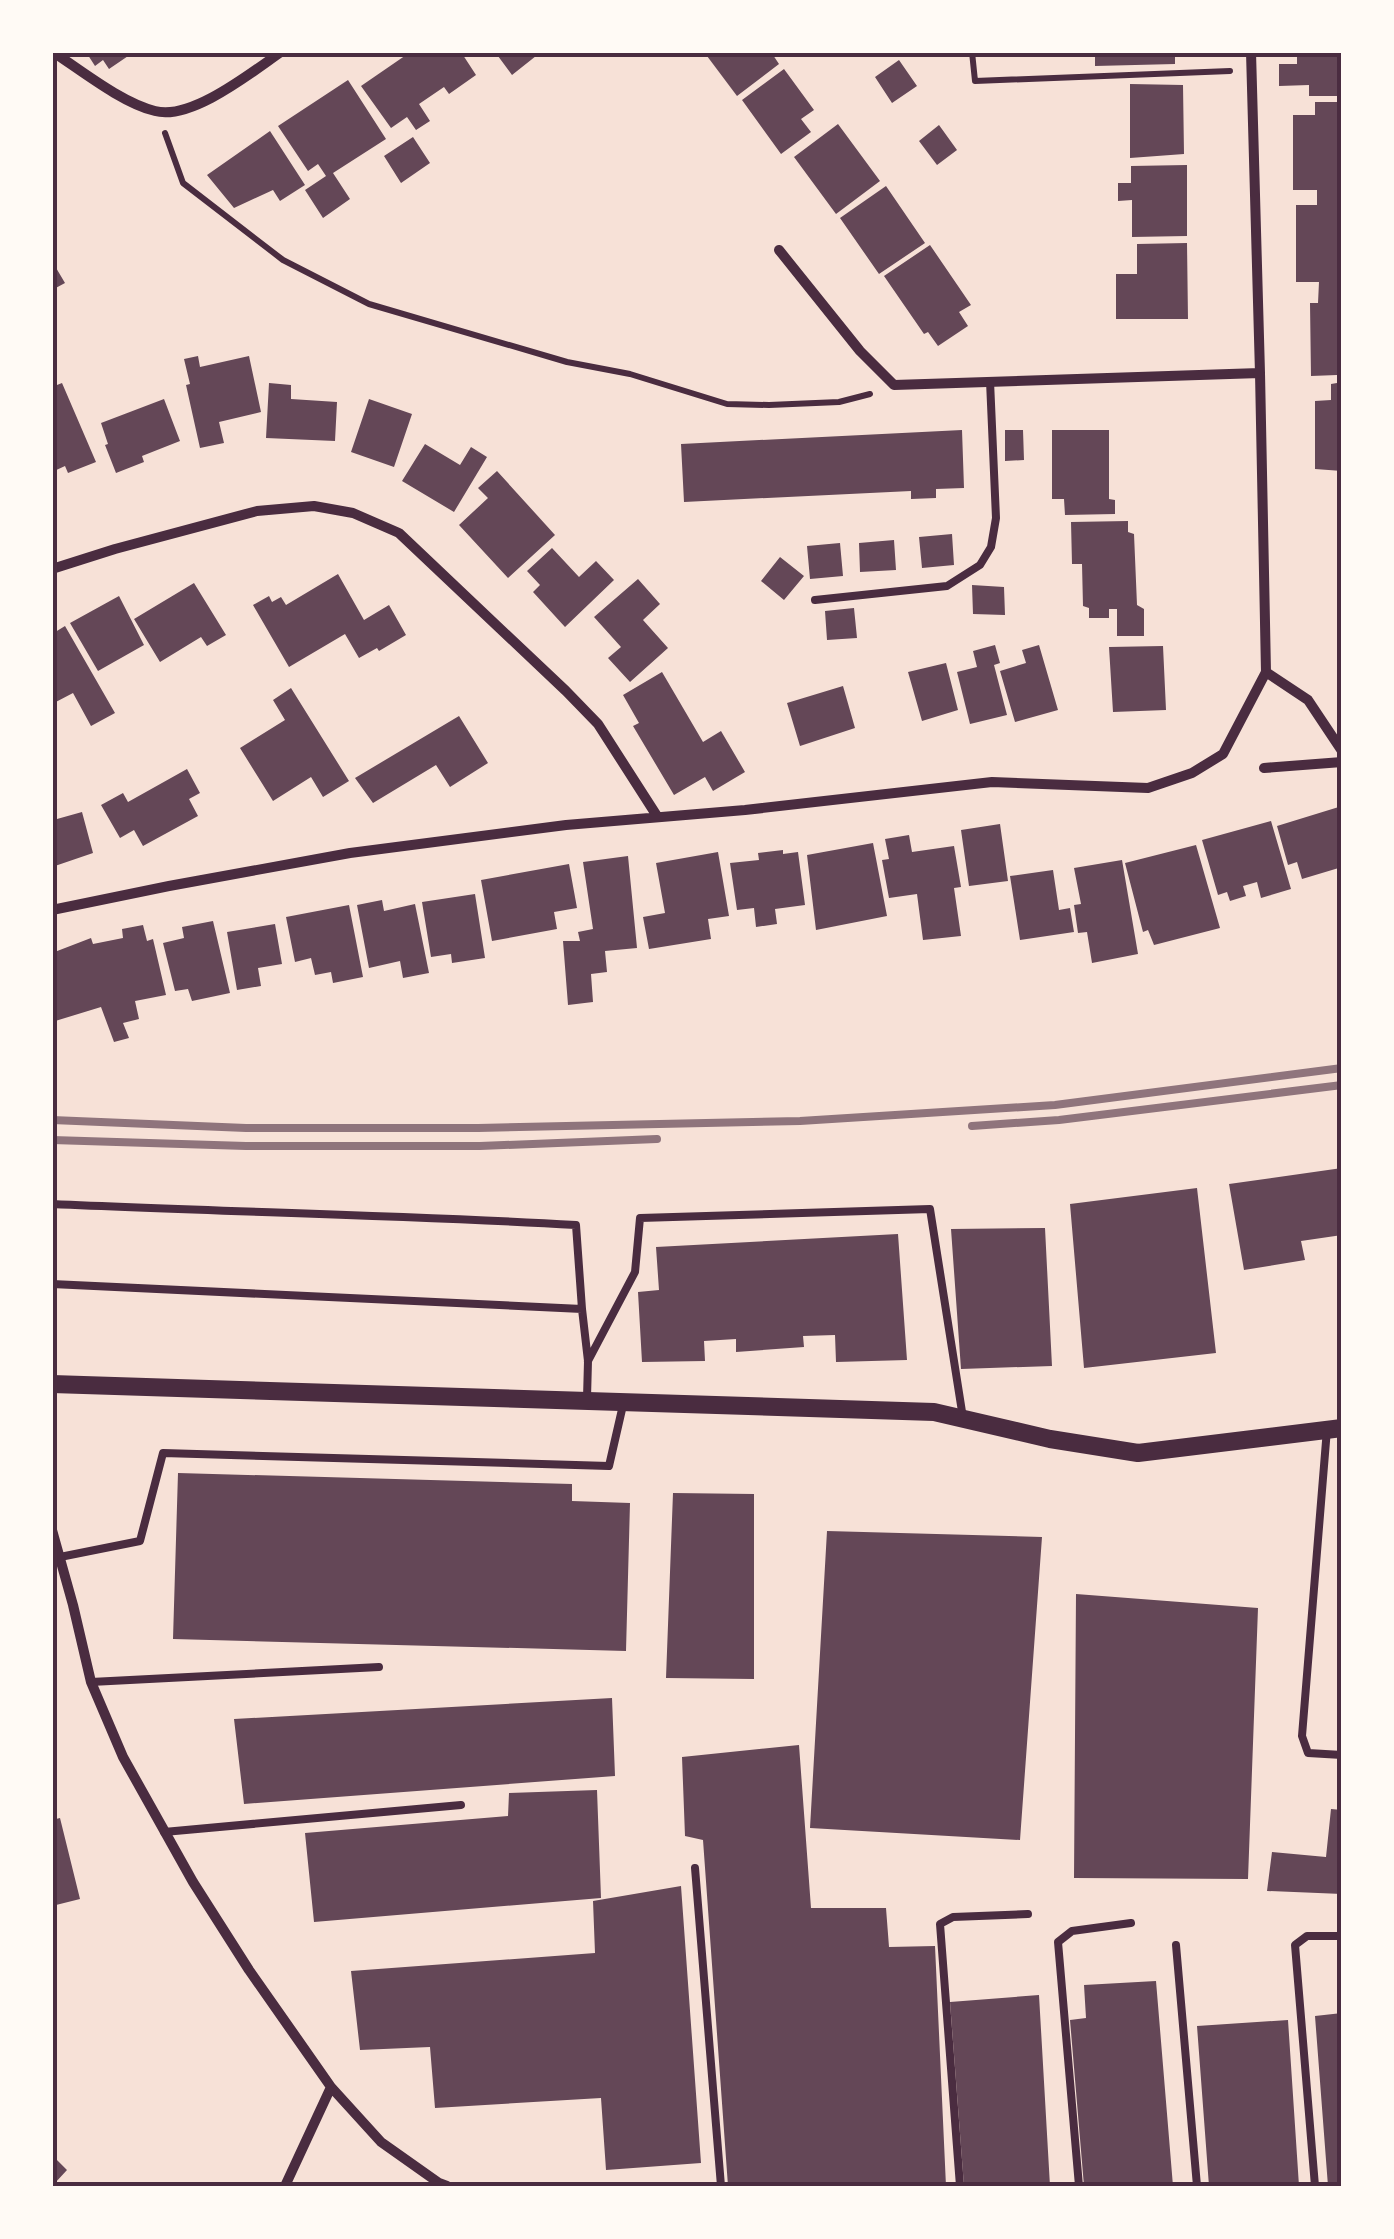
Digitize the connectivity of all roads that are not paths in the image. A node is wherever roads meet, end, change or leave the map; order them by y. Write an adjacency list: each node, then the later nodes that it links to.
1 (53, 52): 2 (street)
2 (280, 52)
3 (1250, 52): 5 (street)
4 (779, 250): 6 (street)
5 (1260, 372): 6 (street); 9 (street)
6 (990, 381): 8 (lane)
7 (52, 569): 13 (street)
8 (815, 600)
9 (1266, 672): 10 (street); 13 (street)
10 (1342, 752)
11 (1342, 762): 12 (street)
12 (1264, 768)
13 (657, 816): 14 (street)
14 (52, 910)
15 (52, 1204): 17 (lane)
16 (52, 1284): 17 (lane)
17 (582, 1309): 18 (lane)
18 (588, 1361): 20 (lane); 22 (lane)
19 (52, 1384): 20 (street)
20 (587, 1402): 21 (street)
21 (623, 1403): 22 (street); 25 (lane)
22 (964, 1418): 23 (street)
23 (1334, 1428): 28 (lane)
24 (52, 1530): 25 (street)
25 (60, 1557): 27 (street)
26 (378, 1666): 27 (lane)
27 (91, 1682): 30 (street)
28 (1342, 1755)
29 (461, 1805): 30 (lane)
30 (164, 1832): 36 (street)
31 (695, 1868): 39 (lane)
32 (1028, 1914): 40 (lane)
33 (1131, 1923): 41 (lane)
34 (1342, 1936): 43 (lane)
35 (1176, 1946): 42 (lane)
36 (331, 2087): 37 (street); 38 (street)
37 (285, 2186)
38 (447, 2186)
39 (720, 2186)
40 (960, 2186)
41 (1078, 2186)
42 (1197, 2186)
43 (1315, 2186)

